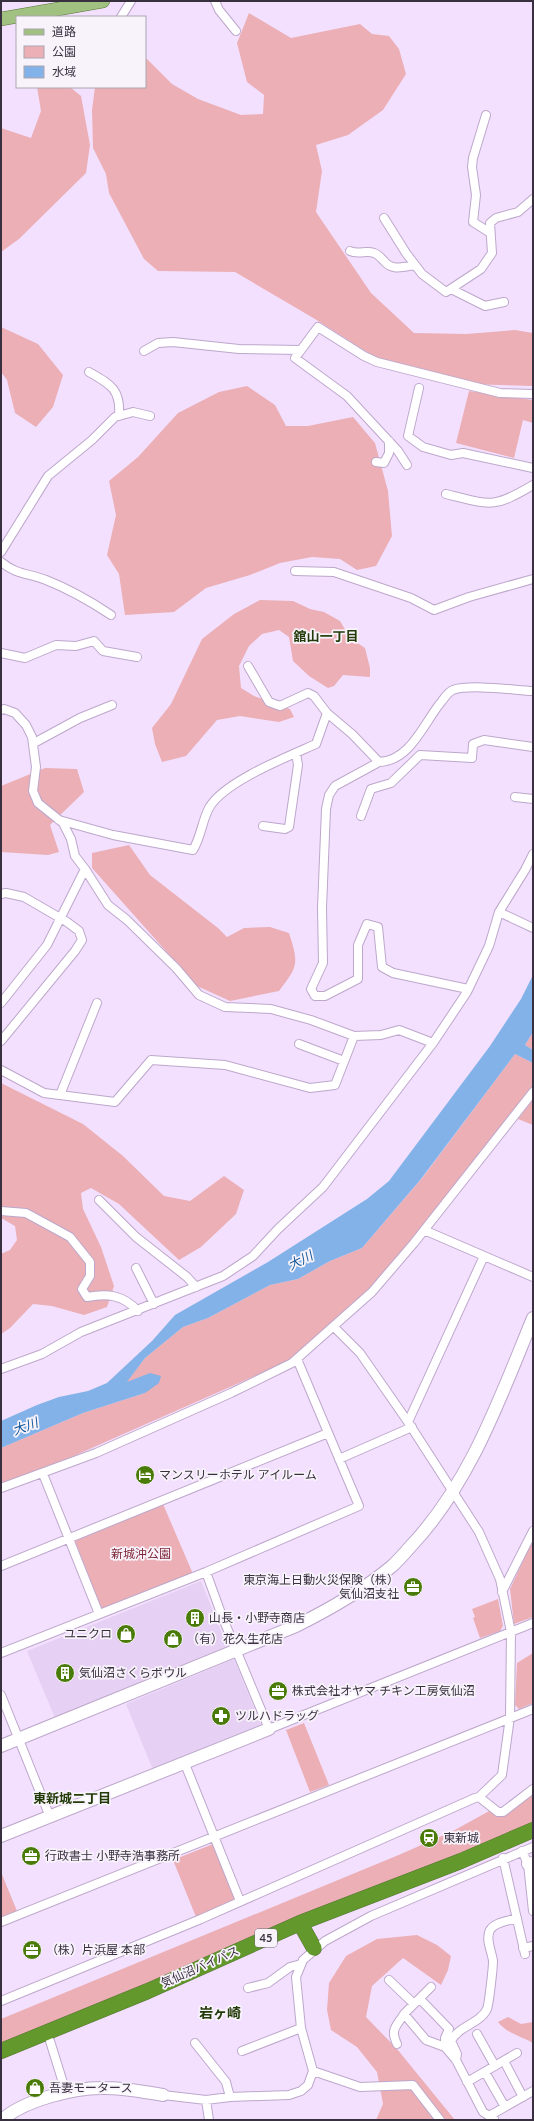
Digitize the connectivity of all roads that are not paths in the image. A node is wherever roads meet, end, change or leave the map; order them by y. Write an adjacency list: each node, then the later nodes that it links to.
1 (102, 1): 5 (main road)
2 (131, 1): 6 (street)
3 (215, 1): 8 (street)
4 (16, 16): 7 (main road)
5 (18, 16)
6 (122, 16)
7 (1, 19)
8 (236, 31)
9 (486, 115): 12 (street)
10 (533, 199): 12 (street)
11 (384, 218): 14 (street)
12 (489, 232): 15 (street)
13 (350, 251): 14 (street)
14 (416, 265): 15 (street)
15 (451, 289): 16 (street)
16 (504, 302)
17 (301, 350): 18 (street); 21 (street); 24 (street)
18 (144, 351)
19 (89, 372): 22 (street)
20 (419, 388): 27 (street)
21 (533, 394)
22 (119, 416): 23 (street); 30 (street)
23 (150, 416)
24 (389, 441): 25 (street); 26 (street)
25 (376, 462)
26 (407, 465)
27 (533, 468)
28 (533, 485): 29 (street)
29 (446, 494)
30 (1, 552)
31 (1, 562): 34 (street)
32 (294, 571): 33 (street)
33 (533, 578)
34 (111, 614)
35 (1, 653): 36 (street)
36 (137, 657)
37 (248, 666): 41 (street)
38 (533, 691): 45 (street)
39 (112, 705): 42 (street)
40 (1, 710): 42 (street)
41 (327, 713): 44 (street); 45 (street)
42 (34, 743): 49 (street)
43 (533, 747): 48 (street)
44 (296, 753): 49 (street); 50 (street)
45 (379, 762): 57 (street)
46 (515, 797): 47 (street)
47 (533, 799)
48 (361, 816)
49 (59, 820): 52 (street)
50 (263, 826)
51 (533, 854): 54 (street)
52 (85, 869): 55 (street); 60 (street)
53 (1, 894): 55 (street)
54 (498, 912): 56 (street); 57 (street)
55 (62, 919): 58 (street); 61 (street)
56 (533, 928)
57 (468, 989): 62 (street)
58 (1, 1003)
59 (97, 1003): 67 (street)
60 (354, 1036): 62 (street); 64 (street)
61 (1, 1041)
62 (433, 1043): 74 (street)
63 (299, 1044): 64 (street)
64 (344, 1061): 67 (street)
65 (1, 1070): 67 (street)
66 (533, 1092): 70 (street)
67 (60, 1095)
68 (99, 1200): 74 (street)
69 (1, 1211): 76 (street)
70 (424, 1230): 71 (street); 78 (street)
71 (484, 1256): 73 (street); 81 (street)
72 (136, 1268): 75 (street)
73 (533, 1277)
74 (196, 1287): 75 (street)
75 (154, 1304): 76 (street)
76 (138, 1311): 80 (street)
77 (533, 1318): 86 (street)
78 (334, 1327): 79 (street); 81 (street)
79 (296, 1359): 82 (street); 84 (street)
80 (1, 1369)
81 (410, 1425): 83 (street); 86 (street)
82 (328, 1433): 83 (street); 88 (street)
83 (339, 1459): 90 (street)
84 (43, 1474): 85 (street); 88 (street)
85 (1, 1488)
86 (453, 1492): 91 (street); 95 (street)
87 (533, 1531): 91 (street)
88 (69, 1538): 89 (street); 92 (street)
89 (1, 1566)
90 (206, 1572): 92 (street); 95 (street)
91 (502, 1592): 94 (street)
92 (99, 1614): 96 (street)
93 (533, 1623): 94 (street)
94 (511, 1632): 99 (street); 100 (street)
95 (237, 1651): 100 (street); 101 (street)
96 (1, 1653)
97 (1, 1695): 101 (street)
98 (533, 1709): 99 (street)
99 (510, 1717): 105 (street); 108 (street)
100 (269, 1729): 103 (street)
101 (18, 1739): 102 (street); 106 (street)
102 (1, 1746)
103 (185, 1764): 106 (street); 108 (street)
104 (533, 1789): 105 (street)
105 (479, 1797): 114 (street)
106 (50, 1817): 109 (street)
107 (533, 1830): 118 (highway, 気仙沼バイパス / 45)
108 (214, 1835): 114 (street); 117 (street)
109 (1, 1836)
110 (533, 1847): 111 (street)
111 (522, 1851): 112 (street); 113 (street)
112 (503, 1858): 116 (street); 120 (street)
113 (531, 1864): 115 (street)
114 (240, 1901): 125 (street)
115 (533, 1911)
116 (517, 1918): 119 (street); 137 (street)
117 (1, 1922)
118 (300, 1923): 120 (highway); 134 (highway, 気仙沼バイパス / 45)
119 (533, 1946)
120 (314, 1948): 121 (street)
121 (301, 1964): 124 (street); 128 (street)
122 (389, 1980): 126 (street)
123 (431, 1987): 126 (street)
124 (248, 1988)
125 (1, 2001)
126 (417, 2001): 127 (street); 133 (street)
127 (404, 2014): 132 (street); 133 (street)
128 (301, 2028): 135 (street); 140 (street)
129 (477, 2034): 139 (street)
130 (50, 2041): 147 (street)
131 (195, 2043): 145 (street)
132 (397, 2044)
133 (445, 2047): 137 (street)
134 (1, 2051)
135 (242, 2051)
136 (518, 2053): 138 (street)
137 (456, 2060): 142 (street)
138 (504, 2061): 139 (street); 146 (street)
139 (495, 2066): 141 (street)
140 (313, 2071): 145 (street); 153 (street)
141 (485, 2072): 142 (street); 149 (street)
142 (467, 2082): 150 (street)
143 (533, 2091): 146 (street)
144 (163, 2095): 147 (street); 148 (street)
145 (230, 2097): 148 (street)
146 (523, 2097): 149 (street)
147 (43, 2098): 151 (street)
148 (206, 2100): 152 (street)
149 (505, 2107): 150 (street)
150 (493, 2119)
151 (2, 2120)
152 (209, 2120)
153 (440, 2120)

